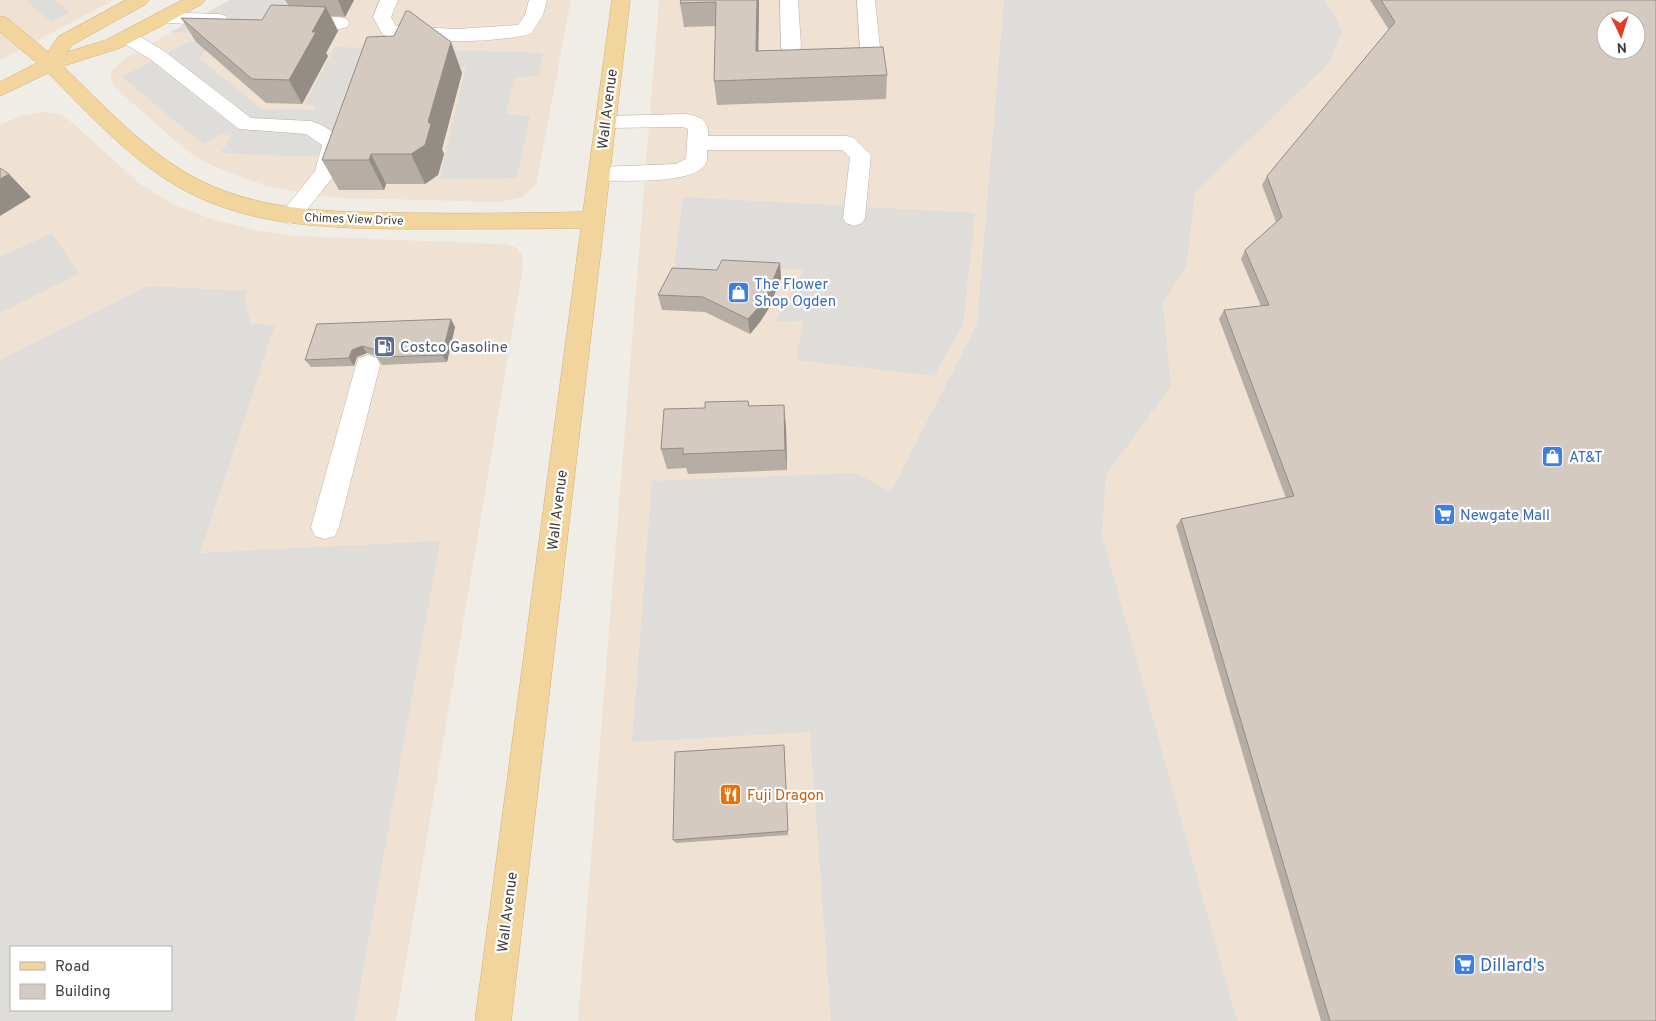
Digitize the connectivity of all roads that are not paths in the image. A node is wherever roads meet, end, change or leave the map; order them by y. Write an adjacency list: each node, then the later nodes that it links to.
1 (140, 0): 16 (main road)
2 (196, 0): 8 (main road)
3 (389, 0): 4 (lane)
4 (538, 0)
5 (621, 0): 18 (main road, Wall Avenue)
6 (789, 0): 14 (lane)
7 (866, 0): 15 (lane)
8 (162, 18): 9 (lane); 13 (main road)
9 (234, 21)
10 (0, 22): 16 (main road, Chimes View Drive)
11 (282, 22): 12 (lane)
12 (340, 23)
13 (127, 36): 16 (main road); 21 (lane)
14 (791, 47)
15 (870, 48)
16 (50, 64): 17 (main road); 21 (main road, Chimes View Drive)
17 (0, 90)
18 (606, 122): 19 (lane); 20 (main road, Wall Avenue)
19 (698, 144): 20 (lane); 22 (lane)
20 (599, 174): 23 (main road, Wall Avenue)
21 (290, 216): 23 (main road, Chimes View Drive)
22 (854, 218)
23 (593, 220): 26 (main road, Wall Avenue)
24 (368, 365): 25 (lane)
25 (325, 527)
26 (493, 1021)

